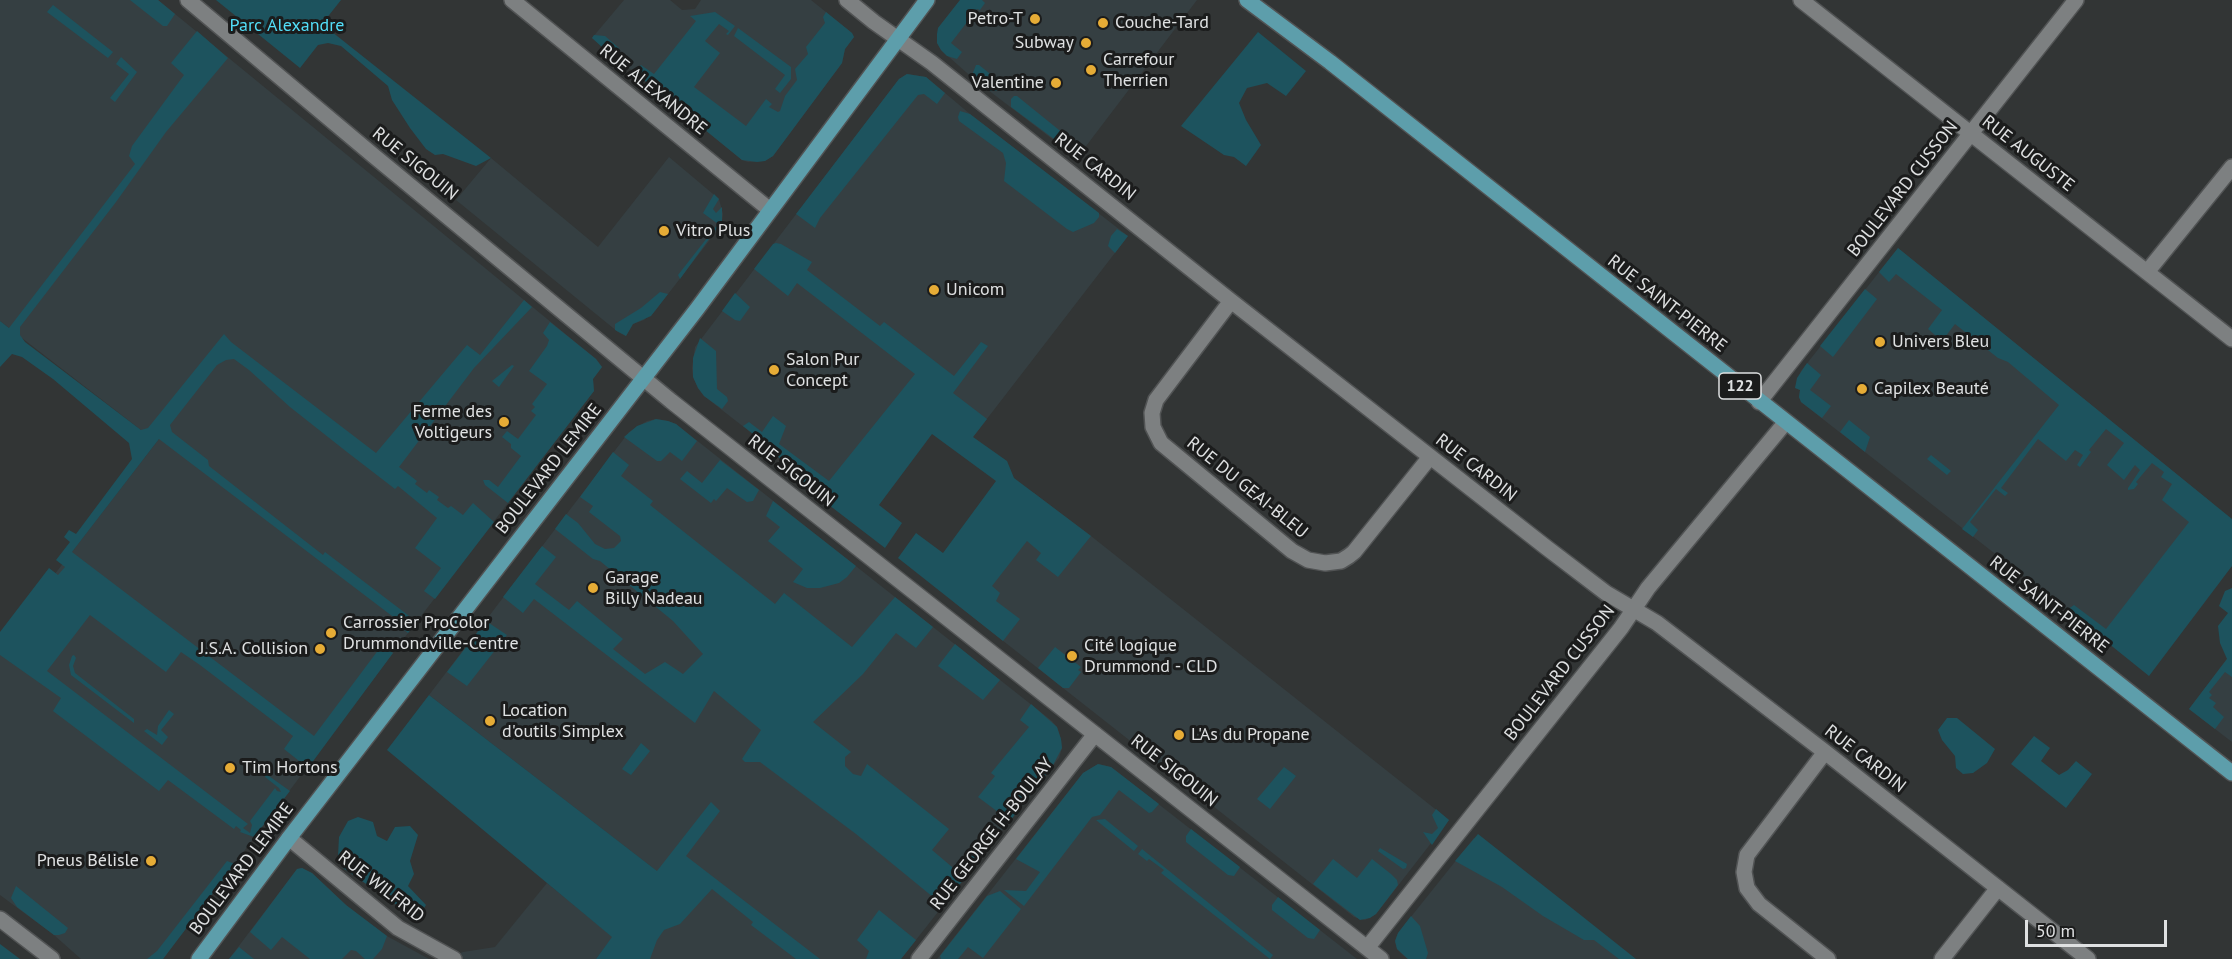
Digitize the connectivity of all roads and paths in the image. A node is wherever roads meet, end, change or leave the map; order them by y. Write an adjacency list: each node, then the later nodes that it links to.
1 (188, 0): 15 (street, RUE SIGOUIN)
2 (512, 0): 11 (street, RUE ALEXANDRE)
3 (846, 0): 8 (street, RUE CARDIN)
4 (927, 0): 8 (main road, BOULEVARD LEMIRE)
5 (1247, 0): 16 (main road, RUE SAINT-PIERRE / 122)
6 (1801, 0): 9 (street, RUE AUGUSTE)
7 (2076, 0): 9 (street, BOULEVARD CUSSON)
8 (898, 38): 11 (main road, BOULEVARD LEMIRE); 13 (street, RUE CARDIN)
9 (1971, 134): 12 (street, RUE AUGUSTE); 16 (street, BOULEVARD CUSSON)
10 (2232, 167): 12 (street)
11 (770, 210): 15 (main road, BOULEVARD LEMIRE)
12 (2147, 272): 14 (street, RUE AUGUSTE)
13 (1231, 301): 18 (street, RUE CARDIN); 18 (street, RUE DU GEAI-BLEU)
14 (2232, 339)
15 (644, 377): 20 (street, RUE SIGOUIN); 23 (main road, BOULEVARD LEMIRE)
16 (1759, 402): 17 (main road, RUE SAINT-PIERRE / 122)
17 (1785, 423): 19 (street, BOULEVARD CUSSON); 22 (main road, RUE SAINT-PIERRE / 122)
18 (1430, 457): 19 (street, RUE CARDIN)
19 (1634, 609): 21 (street, RUE CARDIN); 26 (street, BOULEVARD CUSSON)
20 (1095, 734): 26 (street, RUE SIGOUIN); 30 (street, RUE GEORGE H-BOULAY)
21 (1825, 752): 24 (street, RUE CARDIN); 32 (street)
22 (2232, 773)
23 (289, 838): 28 (main road, BOULEVARD LEMIRE); 29 (street, RUE WILFRID)
24 (1998, 888): 33 (street); 34 (street, RUE CARDIN)
25 (0, 919): 27 (street)
26 (1367, 948): 31 (street, RUE SIGOUIN)
27 (52, 959)
28 (199, 959)
29 (454, 959)
30 (919, 959)
31 (1381, 959)
32 (1828, 959)
33 (1942, 959)
34 (2088, 959)

